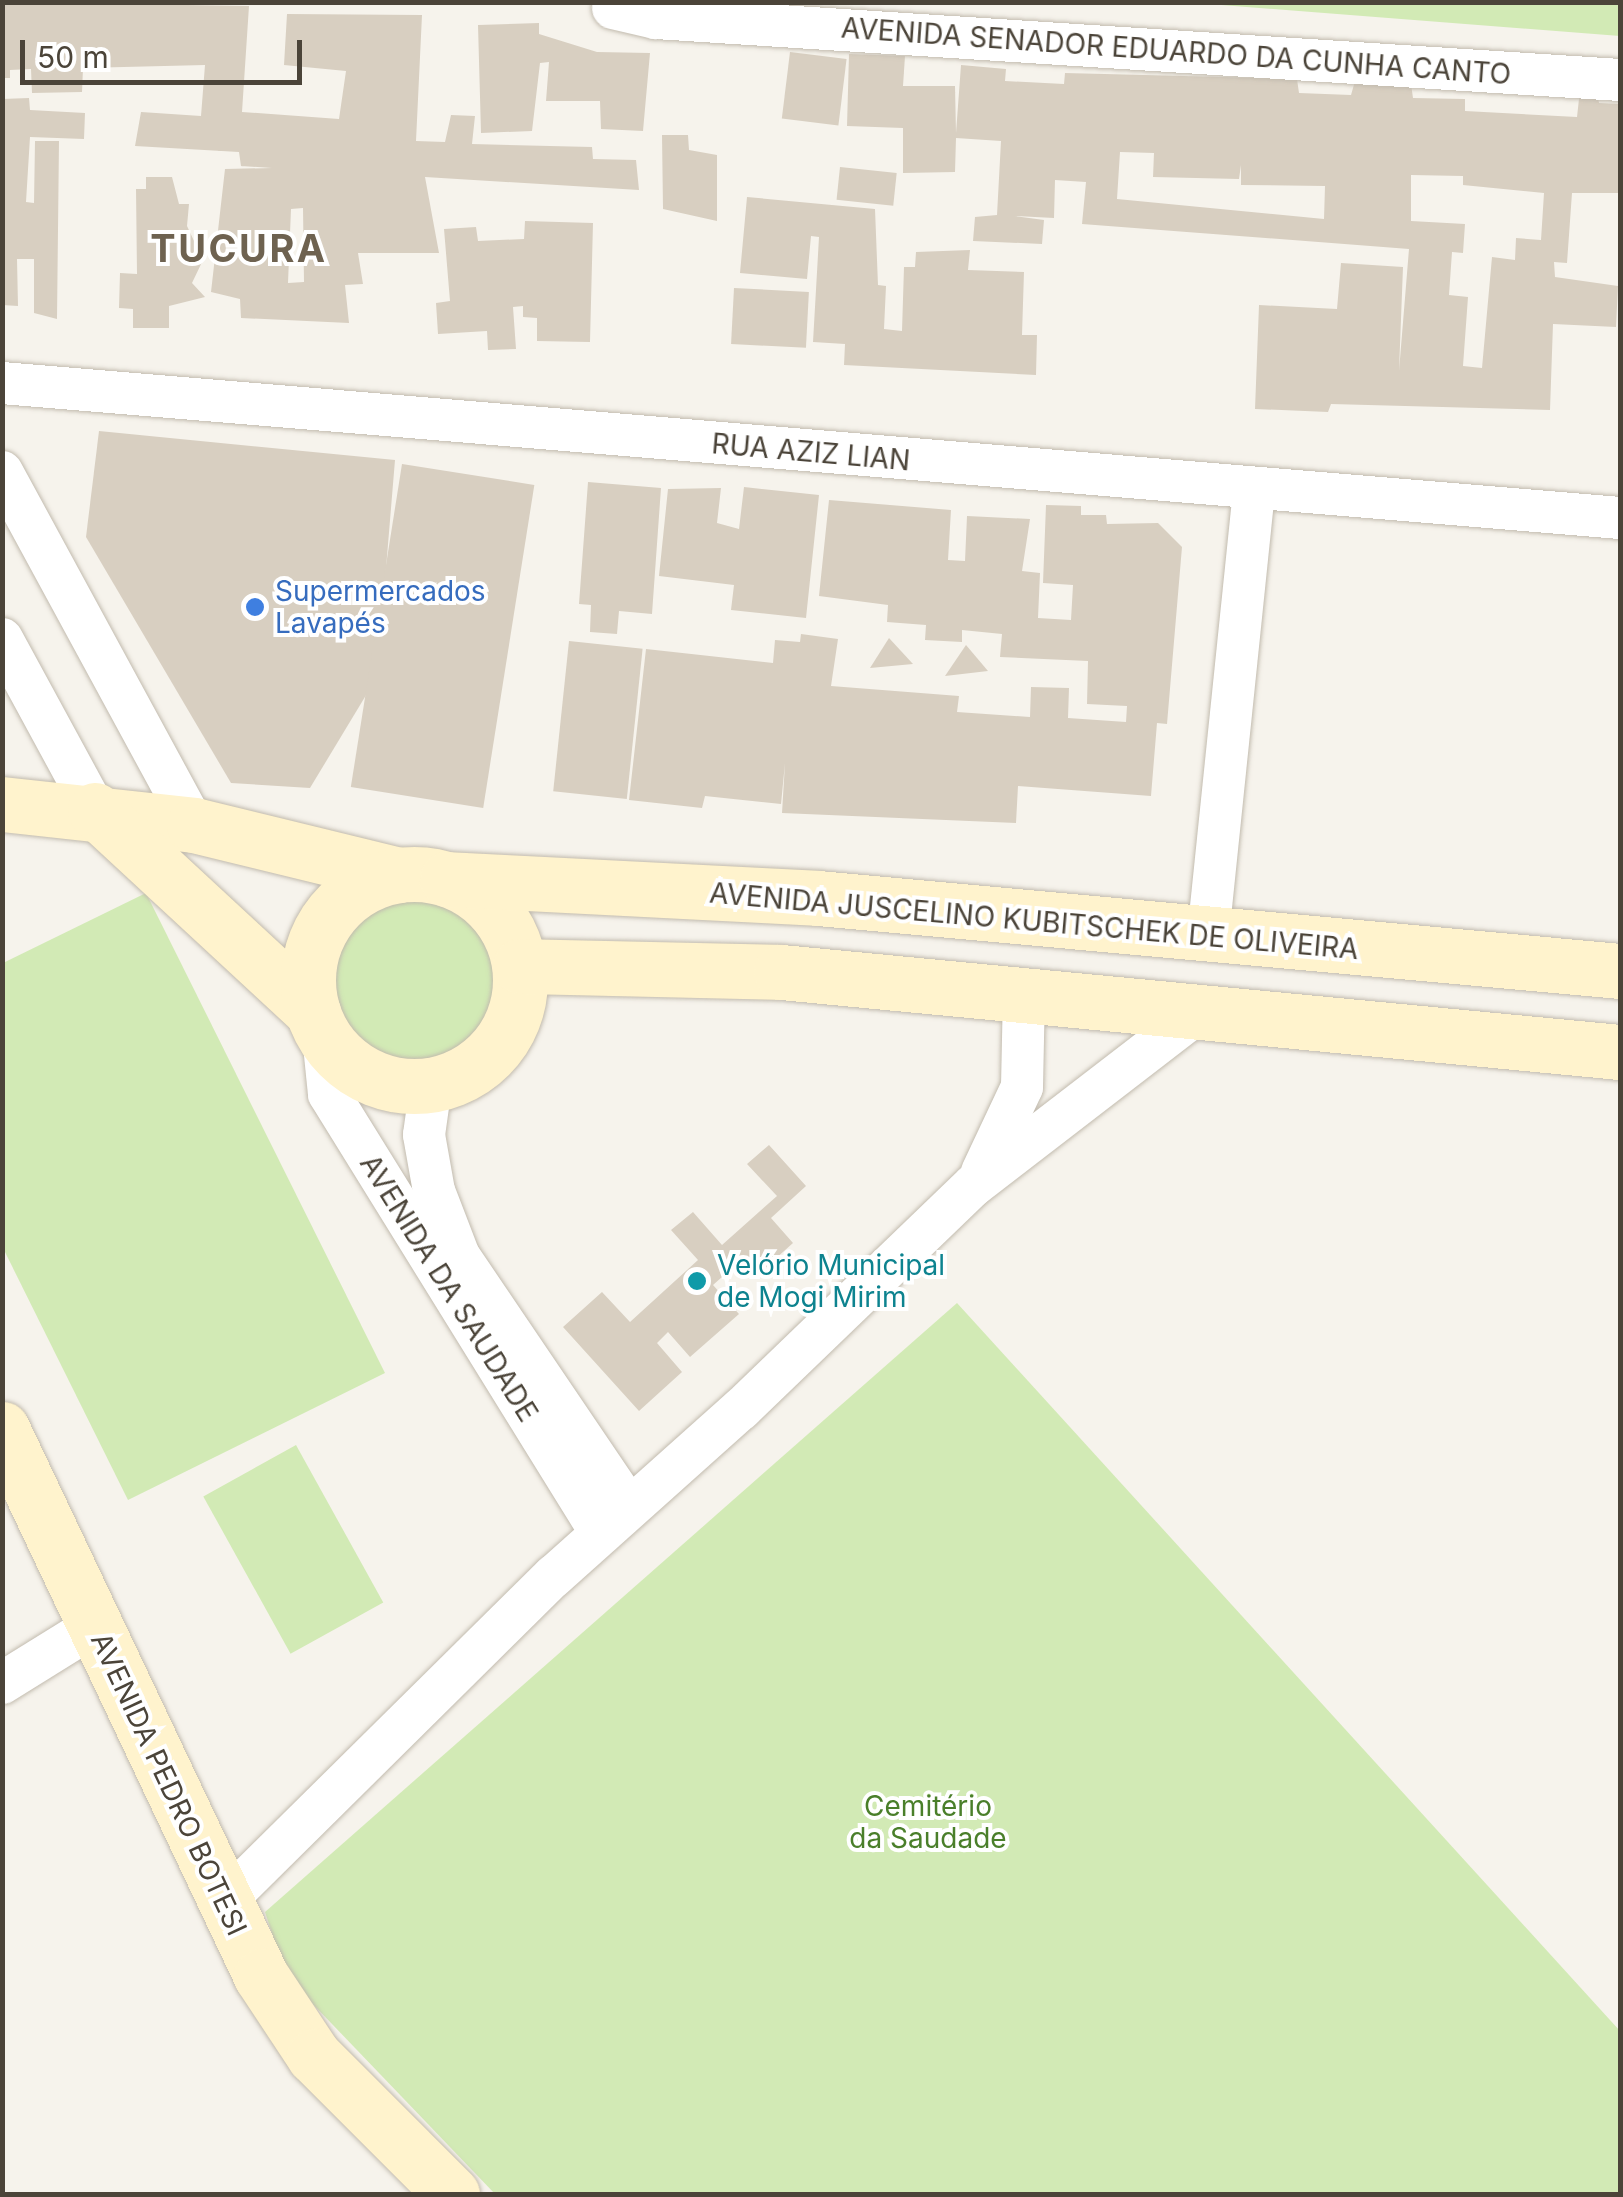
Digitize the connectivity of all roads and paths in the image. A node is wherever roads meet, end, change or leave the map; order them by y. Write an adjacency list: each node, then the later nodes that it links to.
1 (606, 4): 2 (street, AVENIDA SENADOR EDUARDO DA CUNHA CANTO)
2 (1620, 80)
3 (2, 382): 5 (street, RUA AZIZ LIAN)
4 (2, 472): 10 (street)
5 (1254, 488): 6 (street, RUA AZIZ LIAN); 12 (street)
6 (1620, 518)
7 (2, 639): 9 (street)
8 (2, 804): 9 (main road, AVENIDA JUSCELINO KUBITSCHEK DE OLIVEIRA)
9 (96, 810): 10 (main road, AVENIDA JUSCELINO KUBITSCHEK DE OLIVEIRA); 17 (main road)
10 (194, 825): 11 (main road, AVENIDA JUSCELINO KUBITSCHEK DE OLIVEIRA)
11 (423, 877): 12 (main road, AVENIDA JUSCELINO KUBITSCHEK DE OLIVEIRA); 13 (main road); 17 (main road)
12 (1208, 936): 14 (main road, AVENIDA JUSCELINO KUBITSCHEK DE OLIVEIRA)
13 (520, 966): 15 (main road); 19 (main road)
14 (1620, 971)
15 (1024, 992): 16 (main road); 20 (street)
16 (1196, 1014): 18 (main road); 20 (street)
17 (318, 1024): 19 (main road); 22 (street, AVENIDA DA SAUDADE)
18 (1620, 1052)
19 (432, 1084): 22 (street, AVENIDA DA SAUDADE)
20 (974, 1186): 22 (street)
21 (2, 1429): 23 (main road, AVENIDA PEDRO BOTESI)
22 (615, 1520): 25 (street)
23 (94, 1626): 24 (street); 25 (main road, AVENIDA PEDRO BOTESI)
24 (2, 1684)
25 (223, 1903): 26 (main road, AVENIDA PEDRO BOTESI)
26 (370, 2118): 27 (main road, AVENIDA PEDRO BOTESI); 28 (main road, AVENIDA PEDRO BOTESI)
27 (411, 2194)
28 (452, 2194)

